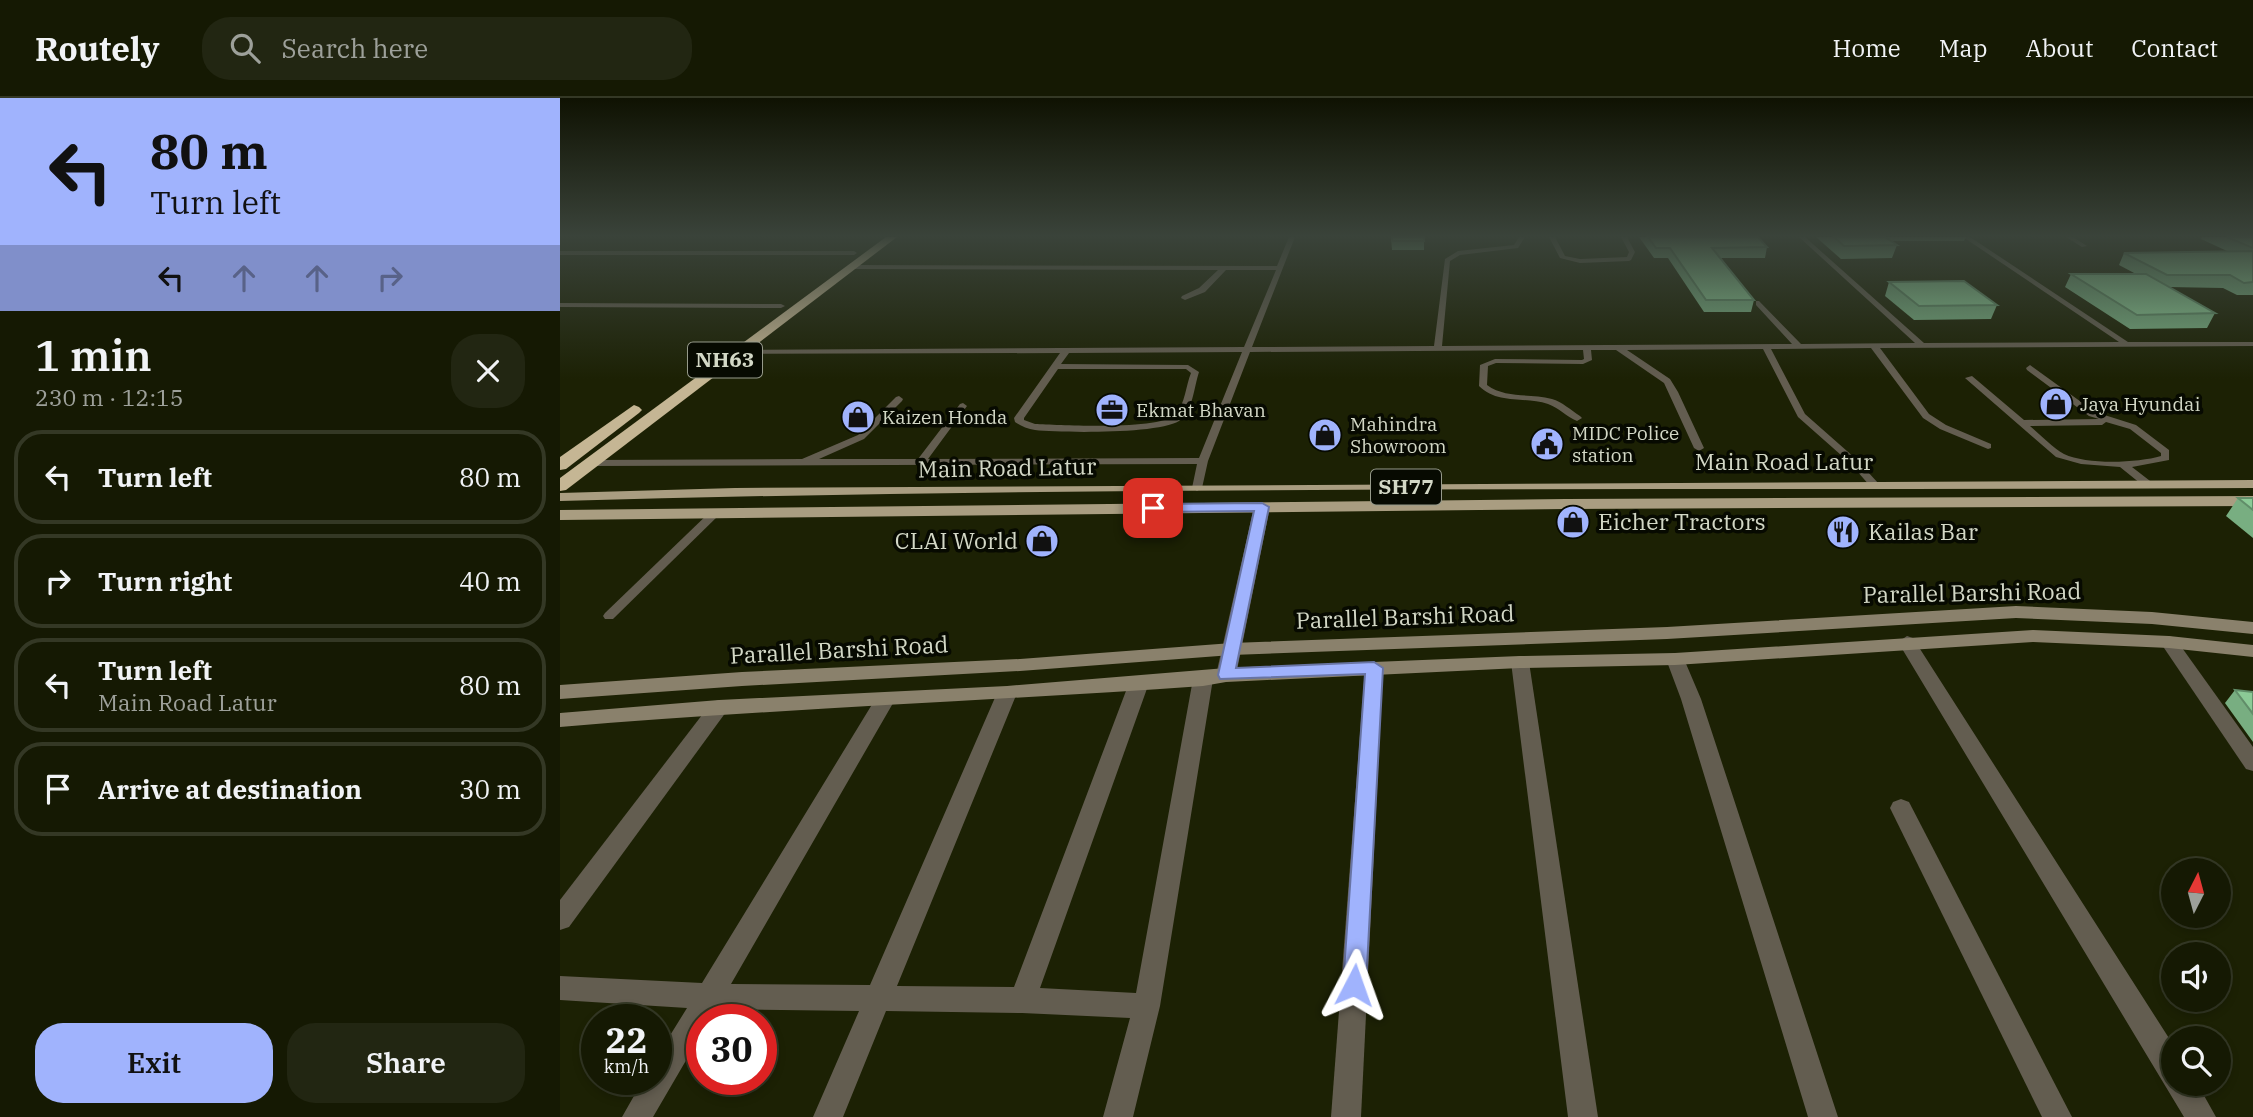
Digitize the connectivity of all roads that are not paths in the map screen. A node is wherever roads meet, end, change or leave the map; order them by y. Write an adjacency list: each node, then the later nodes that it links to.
1 (815, 285): 11 (highway, NH63)
2 (821, 285): 23 (highway, NH63)
3 (1207, 285): 8 (lane)
4 (1274, 285): 20 (lane)
5 (1444, 285): 21 (lane)
6 (1854, 285): 15 (lane)
7 (2037, 285): 12 (lane)
8 (1185, 298)
9 (1759, 303): 19 (lane)
10 (560, 305): 11 (lane)
11 (781, 306): 24 (highway, NH63)
12 (2125, 343): 13 (lane); 15 (lane)
13 (2253, 344)
14 (1873, 345): 15 (lane); 19 (lane); 35 (lane)
15 (1921, 345)
16 (1587, 346): 17 (lane); 21 (lane); 32 (lane)
17 (1616, 346): 18 (lane); 36 (lane)
18 (1766, 346): 19 (lane); 43 (lane)
19 (1798, 346)
20 (1249, 347): 21 (lane); 22 (lane); 37 (lane)
21 (1438, 347)
22 (1067, 349): 23 (lane); 25 (lane)
23 (736, 351): 24 (lane); 38 (highway, NH63)
24 (716, 352): 27 (highway, NH63)
25 (1056, 366): 25 (lane)
26 (2030, 368): 33 (lane)
27 (685, 374)
28 (1969, 378): 34 (lane)
29 (900, 399): 41 (lane)
30 (643, 404): 42 (highway)
31 (963, 406): 39 (lane)
32 (1577, 418)
33 (2115, 421): 34 (lane); 40 (lane)
34 (2022, 423): 40 (lane)
35 (1988, 446)
36 (1699, 448)
37 (1203, 461): 39 (lane); 47 (lane)
38 (589, 463): 41 (lane); 46 (highway, NH63)
39 (920, 463): 41 (lane)
40 (2121, 463): 45 (lane)
41 (802, 464)
42 (560, 465)
43 (1874, 484): 45 (main road, Main Road Latur / SH77); 47 (main road, Main Road Latur / SH77)
44 (2253, 484): 45 (main road, Main Road Latur / SH77)
45 (2150, 485)
46 (560, 486)
47 (1197, 488): 48 (main road, Main Road Latur / SH77)
48 (560, 497)
49 (2253, 501): 50 (main road, Main Road Latur / SH77)
50 (1262, 507): 51 (main road, Main Road Latur / SH77); 57 (street)
51 (716, 512): 52 (main road, Main Road Latur / SH77); 53 (lane)
52 (560, 514)
53 (609, 616)
54 (2253, 628): 57 (street, Parallel Barshi Road)
55 (1907, 642): 56 (street); 59 (street); 77 (street)
56 (2169, 642): 58 (street); 69 (street)
57 (1232, 649): 62 (street); 64 (street, Parallel Barshi Road)
58 (2253, 651)
59 (1675, 659): 60 (street); 84 (street)
60 (1521, 662): 61 (street); 83 (street)
61 (1374, 668): 62 (street); 82 (street)
62 (1214, 677): 63 (street); 76 (street)
63 (1139, 683): 65 (street); 75 (street)
64 (560, 692)
65 (1007, 693): 66 (street); 74 (street)
66 (886, 698): 67 (street); 73 (street)
67 (719, 707): 68 (street); 71 (street)
68 (560, 720)
69 (2253, 763)
70 (1901, 808): 85 (street)
71 (560, 919)
72 (560, 988): 73 (street)
73 (707, 996): 74 (street); 79 (street)
74 (879, 996): 75 (street); 80 (street)
75 (1022, 1000): 76 (street)
76 (1147, 1006): 81 (street)
77 (2161, 1051)
78 (2188, 1096): 86 (street)
79 (637, 1117)
80 (828, 1117)
81 (1118, 1117)
82 (1346, 1117)
83 (1583, 1117)
84 (1823, 1117)
85 (2057, 1117)
86 (2202, 1117)

